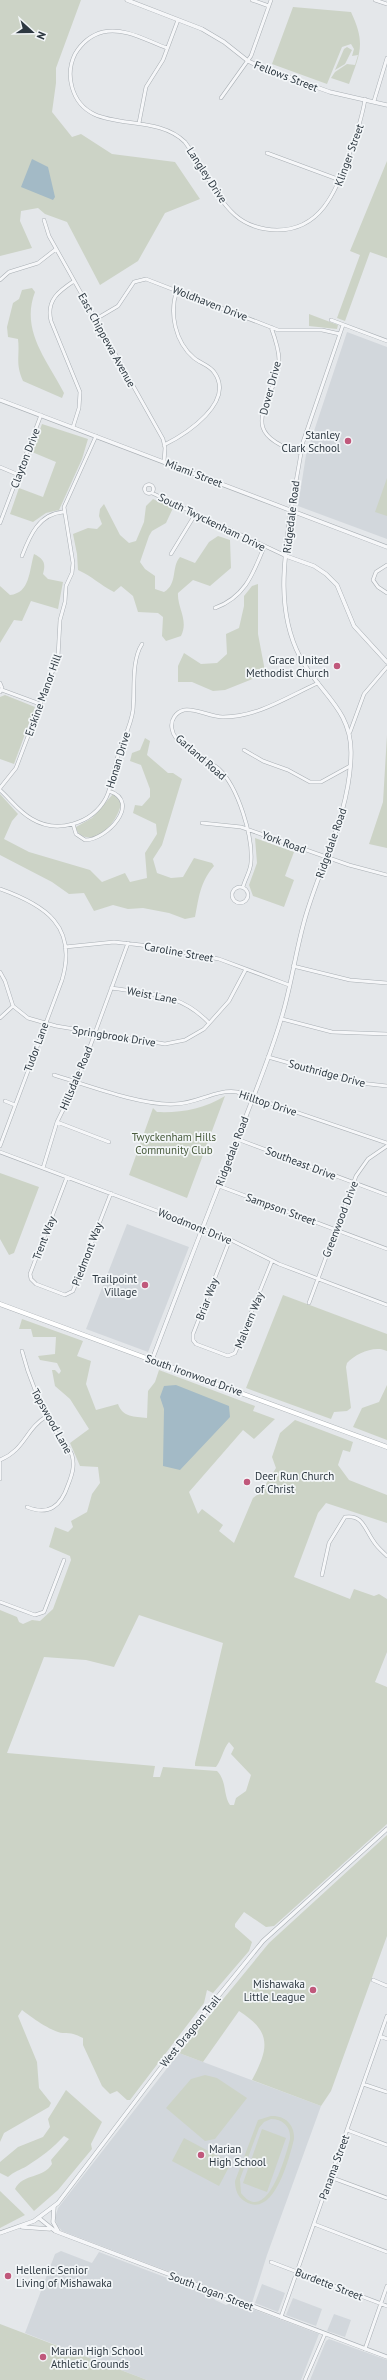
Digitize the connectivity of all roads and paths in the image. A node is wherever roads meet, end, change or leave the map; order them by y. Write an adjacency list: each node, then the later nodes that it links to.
1 (128, 0): 7 (street, Fellows Street)
2 (252, 0): 6 (street)
3 (271, 0): 6 (street)
4 (375, 0): 5 (street)
5 (387, 4)
6 (269, 6): 10 (street)
7 (178, 20): 8 (street); 10 (street, Fellows Street)
8 (167, 48): 15 (street); 15 (street, Langley Drive)
9 (387, 58): 13 (street)
10 (248, 61): 11 (street); 12 (street, Fellows Street)
11 (221, 98)
12 (365, 100): 13 (street, Fellows Street); 17 (street, Klinger Street)
13 (374, 101): 14 (street, Fellows Street)
14 (387, 105)
15 (139, 123): 18 (street, Langley Drive)
16 (267, 153): 17 (street)
17 (340, 180): 18 (street, Klinger Street)
18 (325, 207)
19 (44, 220): 20 (street, East Chippewa Avenue)
20 (56, 249): 21 (street); 22 (street, East Chippewa Avenue)
21 (0, 280)
22 (74, 281): 24 (street, East Chippewa Avenue); 32 (street)
23 (177, 290): 24 (street, Woldhaven Drive); 27 (street, Woldhaven Drive); 34 (street)
24 (96, 319): 34 (street, East Chippewa Avenue)
25 (330, 320): 26 (street)
26 (343, 325): 28 (street, Ridgedale Road); 29 (street)
27 (271, 327): 28 (street, Woldhaven Drive); 35 (street, Dover Drive)
28 (340, 334): 35 (street, Ridgedale Road)
29 (387, 342)
30 (0, 400): 31 (street, Miami Street)
31 (42, 415): 32 (street, Miami Street); 38 (street, Clayton Drive)
32 (73, 427): 33 (street, Miami Street)
33 (96, 436): 36 (street, Miami Street); 41 (street, Erskine Manor Hill)
34 (164, 445): 36 (street, East Chippewa Avenue)
35 (300, 453): 40 (street, Ridgedale Road)
36 (164, 462): 40 (street, Miami Street)
37 (0, 467): 38 (street)
38 (19, 475): 43 (street, Clayton Drive)
39 (152, 493): 42 (street, South Twyckenham Drive)
40 (292, 510): 45 (street, Miami Street); 48 (street, Ridgedale Road)
41 (64, 512): 47 (street); 58 (street, Erskine Manor Hill)
42 (196, 513): 44 (street, South Twyckenham Drive); 46 (street)
43 (0, 523)
44 (264, 547): 48 (street, South Twyckenham Drive); 51 (street)
45 (387, 547)
46 (171, 554)
47 (22, 556)
48 (286, 556): 53 (street, South Twyckenham Drive); 56 (street, Ridgedale Road)
49 (387, 565): 50 (street)
50 (387, 593)
51 (215, 608)
52 (142, 644): 63 (street, Honan Drive)
53 (387, 662)
54 (387, 667): 59 (street)
55 (0, 683): 57 (street)
56 (318, 683): 59 (street, Ridgedale Road); 66 (street, Garland Road)
57 (1, 691): 58 (street)
58 (40, 704): 62 (street, Erskine Manor Hill)
59 (350, 732): 61 (street, Ridgedale Road)
60 (244, 750): 61 (street)
61 (350, 766): 67 (street, Ridgedale Road)
62 (0, 789): 65 (street, Honan Drive)
63 (109, 791): 65 (street, Honan Drive); 65 (street)
64 (202, 823): 66 (street, York Road)
65 (73, 824)
66 (246, 828): 67 (street, York Road); 69 (street, Garland Road)
67 (326, 857): 68 (street, York Road); 73 (street, Ridgedale Road)
68 (387, 875)
69 (242, 887): 69 (street)
70 (0, 889): 72 (street)
71 (128, 943): 72 (street, Caroline Street); 74 (street, Caroline Street); 78 (street, Hillsdale Road)
72 (65, 947): 83 (street, Tudor Lane)
73 (293, 966): 76 (street); 77 (street, Ridgedale Road)
74 (246, 969): 77 (street, Caroline Street); 82 (street, Springbrook Drive)
75 (0, 972): 79 (street)
76 (387, 983)
77 (289, 985): 81 (street, Ridgedale Road)
78 (111, 988): 82 (street, Weist Lane); 84 (street, Hillsdale Road)
79 (13, 1006): 80 (street); 83 (street, Springbrook Drive)
80 (0, 1018)
81 (282, 1019): 85 (street); 86 (street, Ridgedale Road)
82 (209, 1023): 84 (street, Springbrook Drive)
83 (44, 1024): 84 (street, Springbrook Drive); 92 (street, Tudor Lane)
84 (94, 1033): 88 (street, Hillsdale Road)
85 (387, 1034)
86 (268, 1057): 89 (street, Southridge Drive); 90 (street, Ridgedale Road)
87 (54, 1075): 88 (street, Hilltop Drive)
88 (76, 1082): 90 (street, Hilltop Drive); 93 (street, Hillsdale Road)
89 (387, 1086)
90 (253, 1098): 94 (street, Ridgedale Road); 96 (street, Hilltop Drive)
91 (5, 1101): 92 (street)
92 (15, 1105): 97 (street, Tudor Lane)
93 (57, 1122): 95 (street); 99 (street, Hillsdale Road)
94 (237, 1139): 101 (street, Southeast Drive); 102 (street, Ridgedale Road)
95 (109, 1142)
96 (387, 1144): 101 (street, Greenwood Drive)
97 (0, 1146)
98 (0, 1152): 99 (street, Woodmont Drive)
99 (43, 1168): 100 (street, Woodmont Drive)
100 (67, 1177): 103 (street, Woodmont Drive); 111 (street, Trent Way)
101 (354, 1183): 104 (street, Southeast Drive); 106 (street, Greenwood Drive)
102 (219, 1186): 105 (street, Ridgedale Road); 106 (street, Sampson Street)
103 (111, 1193): 105 (street, Woodmont Drive); 111 (street, Piedmont Way)
104 (387, 1195)
105 (204, 1228): 107 (street, Woodmont Drive); 117 (street, Ridgedale Road)
106 (336, 1229): 108 (street, Sampson Street); 110 (street, Greenwood Drive)
107 (230, 1239): 109 (street, Woodmont Drive); 115 (street, Briar Way)
108 (387, 1248)
109 (272, 1261): 110 (street, Woodmont Drive); 115 (street, Malvern Way)
110 (318, 1279): 112 (street, Greenwood Drive); 114 (street, Woodmont Drive)
111 (50, 1289)
112 (309, 1303)
113 (0, 1304): 117 (main road, South Ironwood Drive)
114 (387, 1305)
115 (210, 1349)
116 (22, 1351): 118 (street, Topswood Lane)
117 (152, 1360): 119 (main road, South Ironwood Drive)
118 (47, 1416): 120 (street); 122 (street, Topswood Lane)
119 (387, 1447)
120 (0, 1460): 121 (street)
121 (0, 1479)
122 (27, 1507)
123 (387, 1556): 125 (street)
124 (64, 1560): 126 (street)
125 (322, 1575)
126 (0, 1602)
127 (387, 1829): 139 (street, West Dragoon Trail)
128 (373, 1980): 129 (street)
129 (387, 1986)
130 (387, 2016): 131 (street, Panama Street)
131 (380, 2036): 132 (street); 133 (street, Panama Street)
132 (387, 2039)
133 (363, 2084): 134 (street); 135 (street, Panama Street)
134 (387, 2092)
135 (347, 2130): 136 (street); 137 (street, Panama Street)
136 (387, 2146)
137 (330, 2177): 138 (street); 141 (street, Panama Street)
138 (387, 2198)
139 (54, 2207): 140 (street, West Dragoon Trail); 144 (street)
140 (40, 2218): 142 (street, West Dragoon Trail); 143 (street, South Logan Street)
141 (314, 2224): 146 (street); 148 (street, Panama Street)
142 (19, 2227): 143 (street); 145 (street, West Dragoon Trail)
143 (52, 2230): 144 (street, South Logan Street)
144 (60, 2233): 152 (street, South Logan Street)
145 (0, 2234)
146 (387, 2252)
147 (270, 2262): 148 (street, Burdette Street)
148 (297, 2272): 150 (street, Burdette Street); 152 (street, Panama Street)
149 (387, 2286): 150 (street)
150 (381, 2304): 151 (street, Burdette Street); 154 (street)
151 (387, 2306)
152 (281, 2317): 153 (street, South Logan Street)
153 (325, 2334): 154 (street, South Logan Street); 156 (street)
154 (365, 2349): 155 (street, South Logan Street)
155 (387, 2357)
156 (305, 2380)

